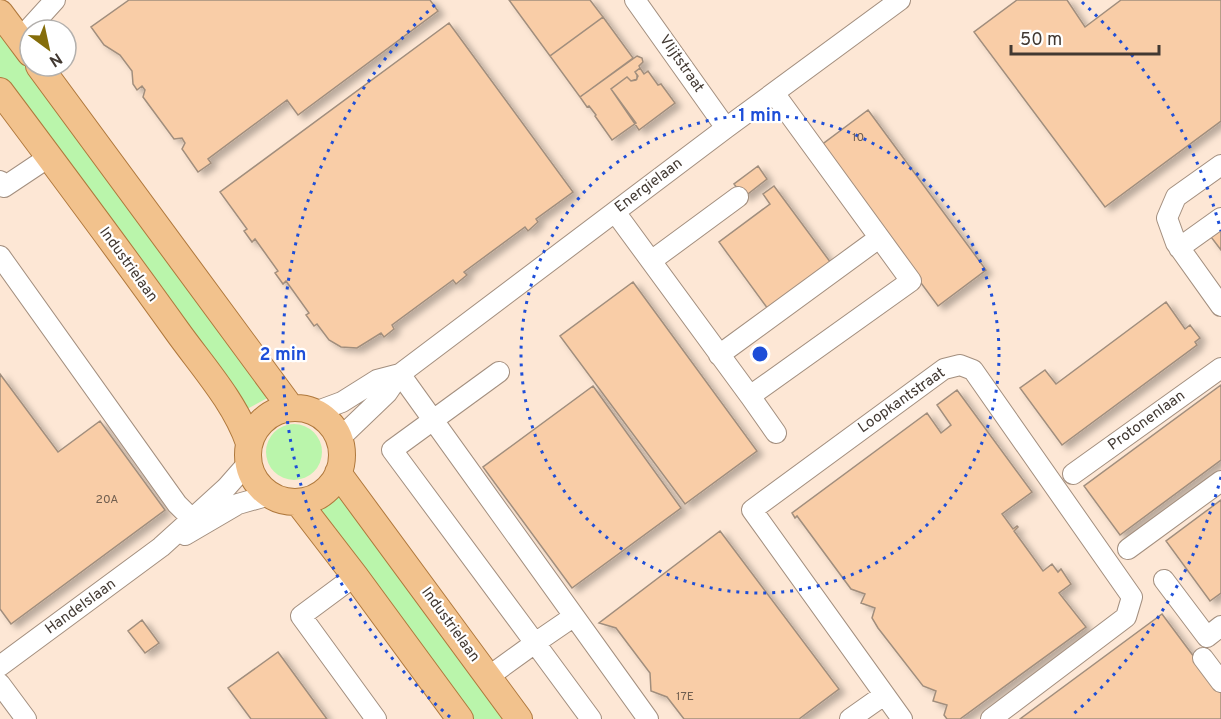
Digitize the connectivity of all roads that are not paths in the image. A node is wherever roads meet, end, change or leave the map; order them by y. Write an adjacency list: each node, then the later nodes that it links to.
1 (55, 0): 5 (street)
2 (635, 0): 10 (street, Vlijtstraat)
3 (900, 0): 9 (street, Energielaan)
4 (0, 13): 6 (main road)
5 (39, 18)
6 (18, 37)
7 (48, 78): 27 (main road)
8 (0, 91): 11 (main road, Industrielaan)
9 (774, 93): 10 (street, Energielaan); 17 (street)
10 (726, 128): 15 (street, Energielaan)
11 (49, 157): 13 (street); 31 (main road, Industrielaan)
12 (1221, 165): 18 (street)
13 (1, 186)
14 (738, 197): 20 (street)
15 (615, 212): 20 (street); 25 (street, Energielaan)
16 (1221, 218): 18 (street)
17 (879, 238): 22 (street); 26 (street)
18 (1179, 248): 21 (street)
19 (0, 256): 37 (street)
20 (651, 261): 22 (street)
21 (1221, 306)
22 (719, 355): 26 (street)
23 (1221, 368): 33 (street, Protonenlaan)
24 (499, 372): 28 (street)
25 (400, 374): 27 (street, Energielaan); 28 (street); 30 (street, Energielaan)
26 (750, 396): 29 (street)
27 (303, 410): 30 (main road); 31 (main road)
28 (433, 420): 42 (street); 44 (street)
29 (776, 433)
30 (339, 439): 32 (main road)
31 (249, 453): 35 (main road); 37 (street, Handelslaan)
32 (338, 473): 36 (main road); 47 (main road, Industrielaan)
33 (1073, 474)
34 (1221, 481): 39 (street)
35 (270, 495): 36 (main road); 38 (street, Handelslaan)
36 (298, 502): 40 (main road)
37 (191, 518): 38 (street, Handelslaan)
38 (161, 547): 46 (street, Handelslaan)
39 (1128, 549)
40 (355, 576): 53 (street); 54 (main road)
41 (1164, 580): 43 (street)
42 (573, 617): 44 (street); 57 (street)
43 (1221, 626)
44 (535, 643): 47 (street); 56 (street)
45 (1203, 658): 48 (street)
46 (0, 666)
47 (488, 677): 55 (main road, Industrielaan)
48 (1221, 682)
49 (0, 684): 52 (street)
50 (884, 695): 51 (street); 58 (street, Loopkantstraat); 59 (street, Loopkantstraat)
51 (854, 718)
52 (26, 719)
53 (376, 719)
54 (460, 719)
55 (519, 719)
56 (591, 719)
57 (648, 719)
58 (902, 719)
59 (991, 719)

